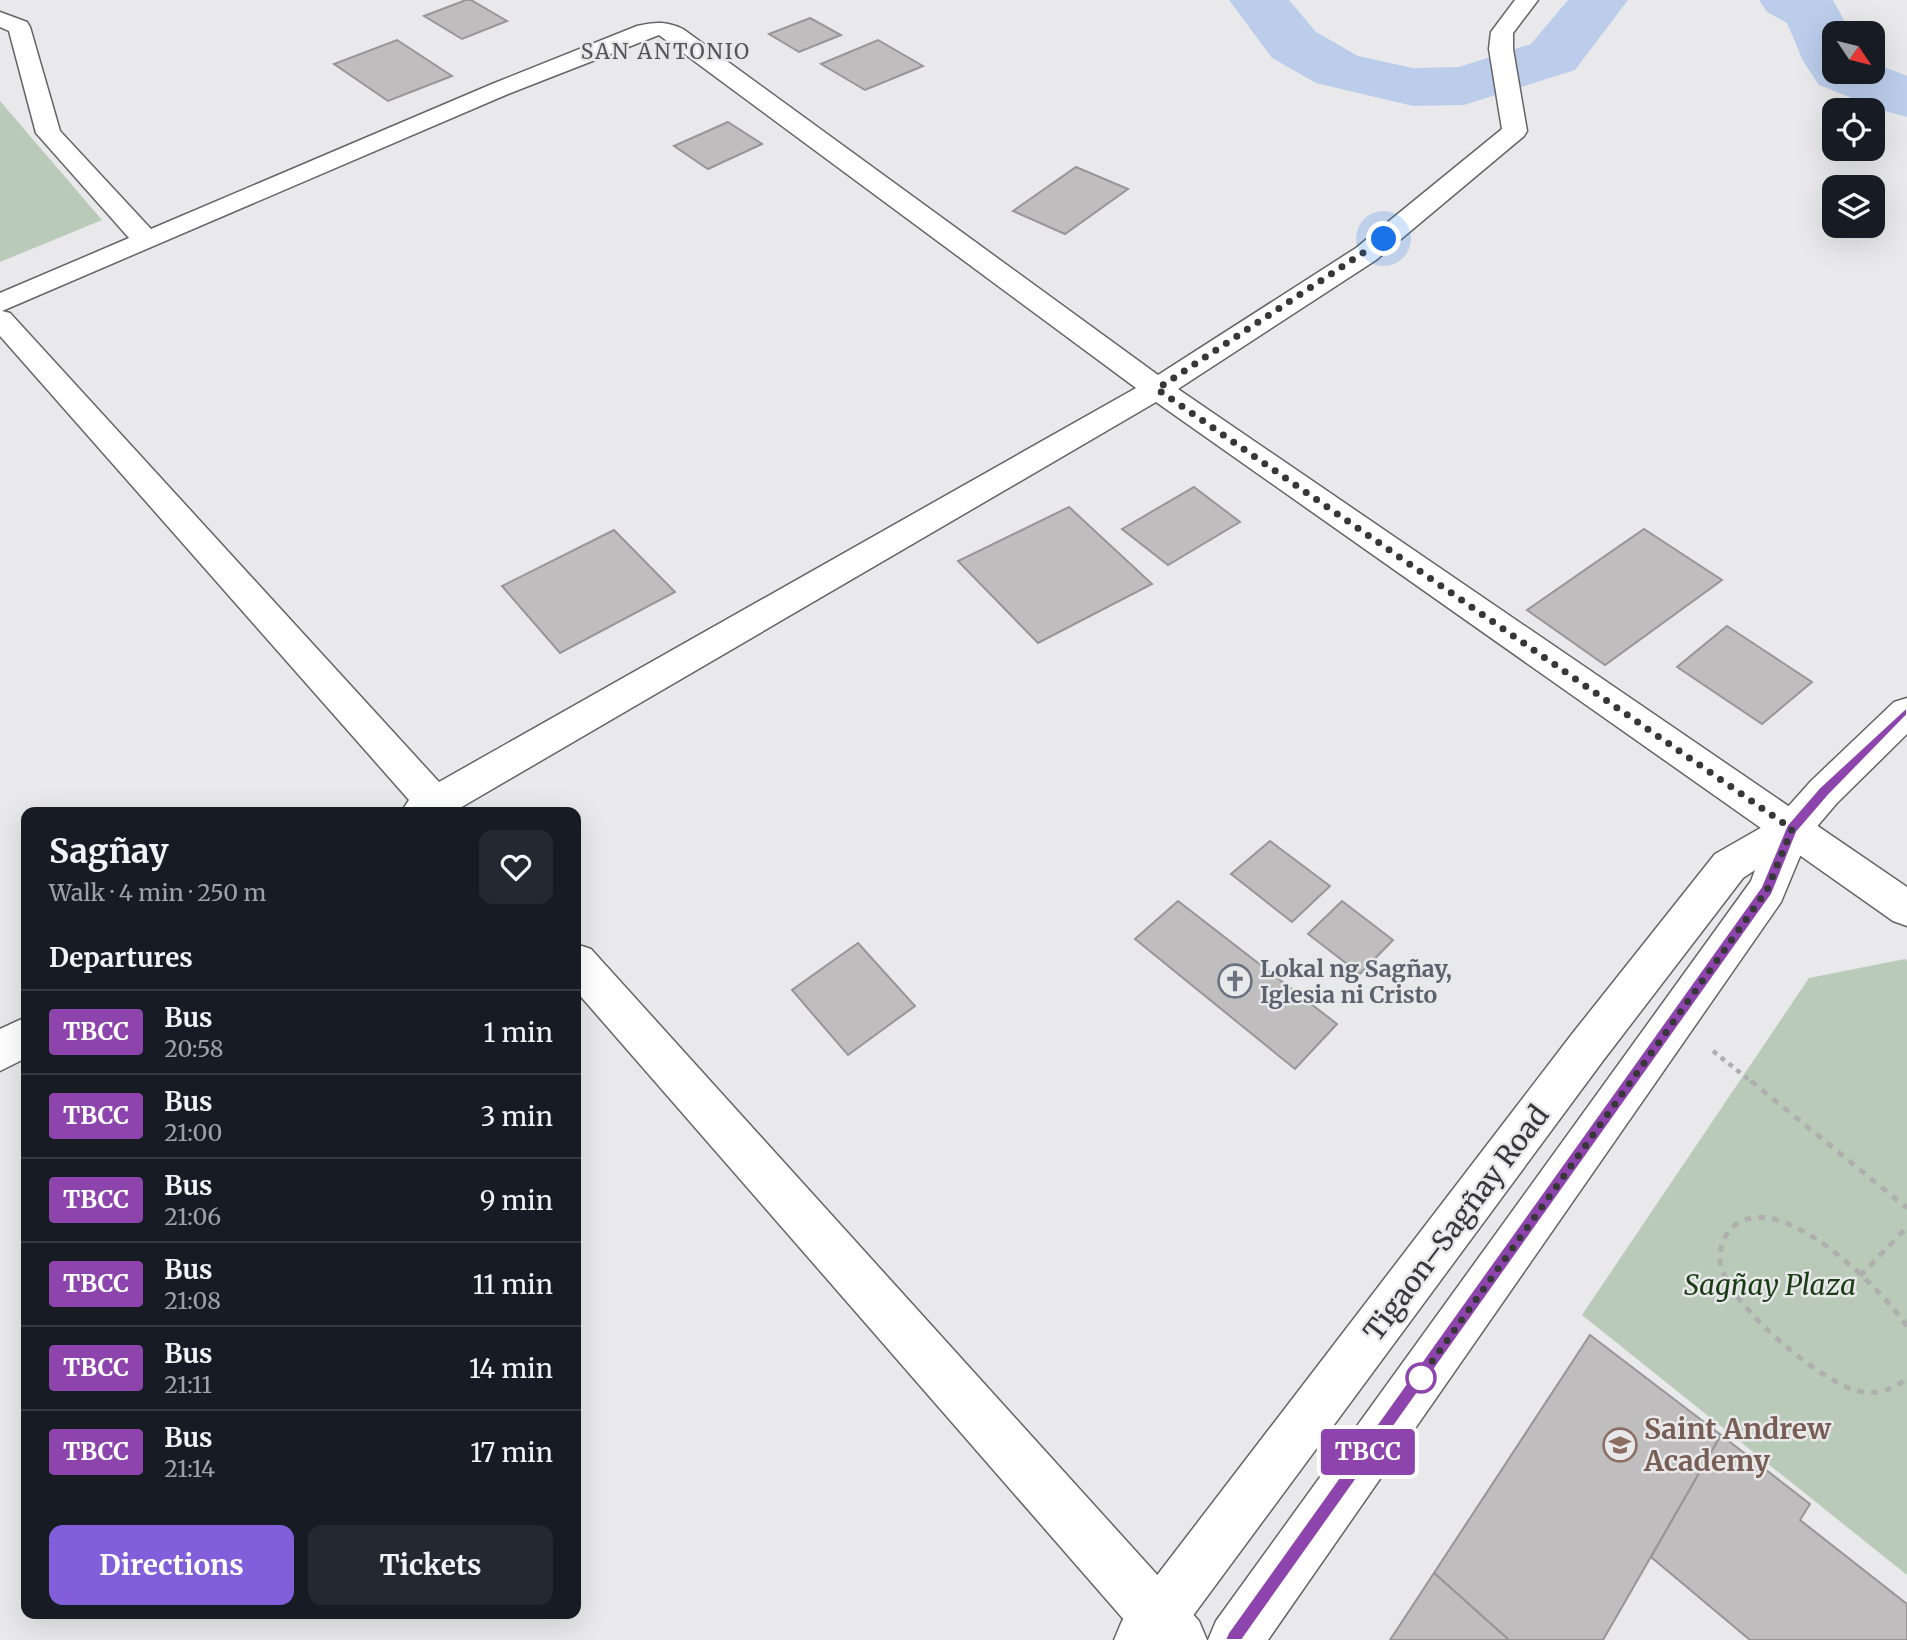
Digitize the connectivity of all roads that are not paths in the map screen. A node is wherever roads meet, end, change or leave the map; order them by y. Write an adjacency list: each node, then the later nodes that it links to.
1 (1527, 0): 6 (street)
2 (0, 19): 3 (street)
3 (147, 241): 4 (street); 6 (street)
4 (0, 303)
5 (0, 319): 8 (street)
6 (1157, 389): 9 (street); 10 (street)
7 (1907, 712): 10 (street, Tigaon–Sagñay Road)
8 (431, 807)
9 (436, 807)
10 (1792, 829): 11 (street); 15 (street, Tigaon–Sagñay Road); 16 (street, Tigaon–Sagñay Road)
11 (1907, 909)
12 (581, 968): 15 (street)
13 (21, 1039): 14 (street)
14 (0, 1051)
15 (1160, 1633)
16 (1235, 1640)

